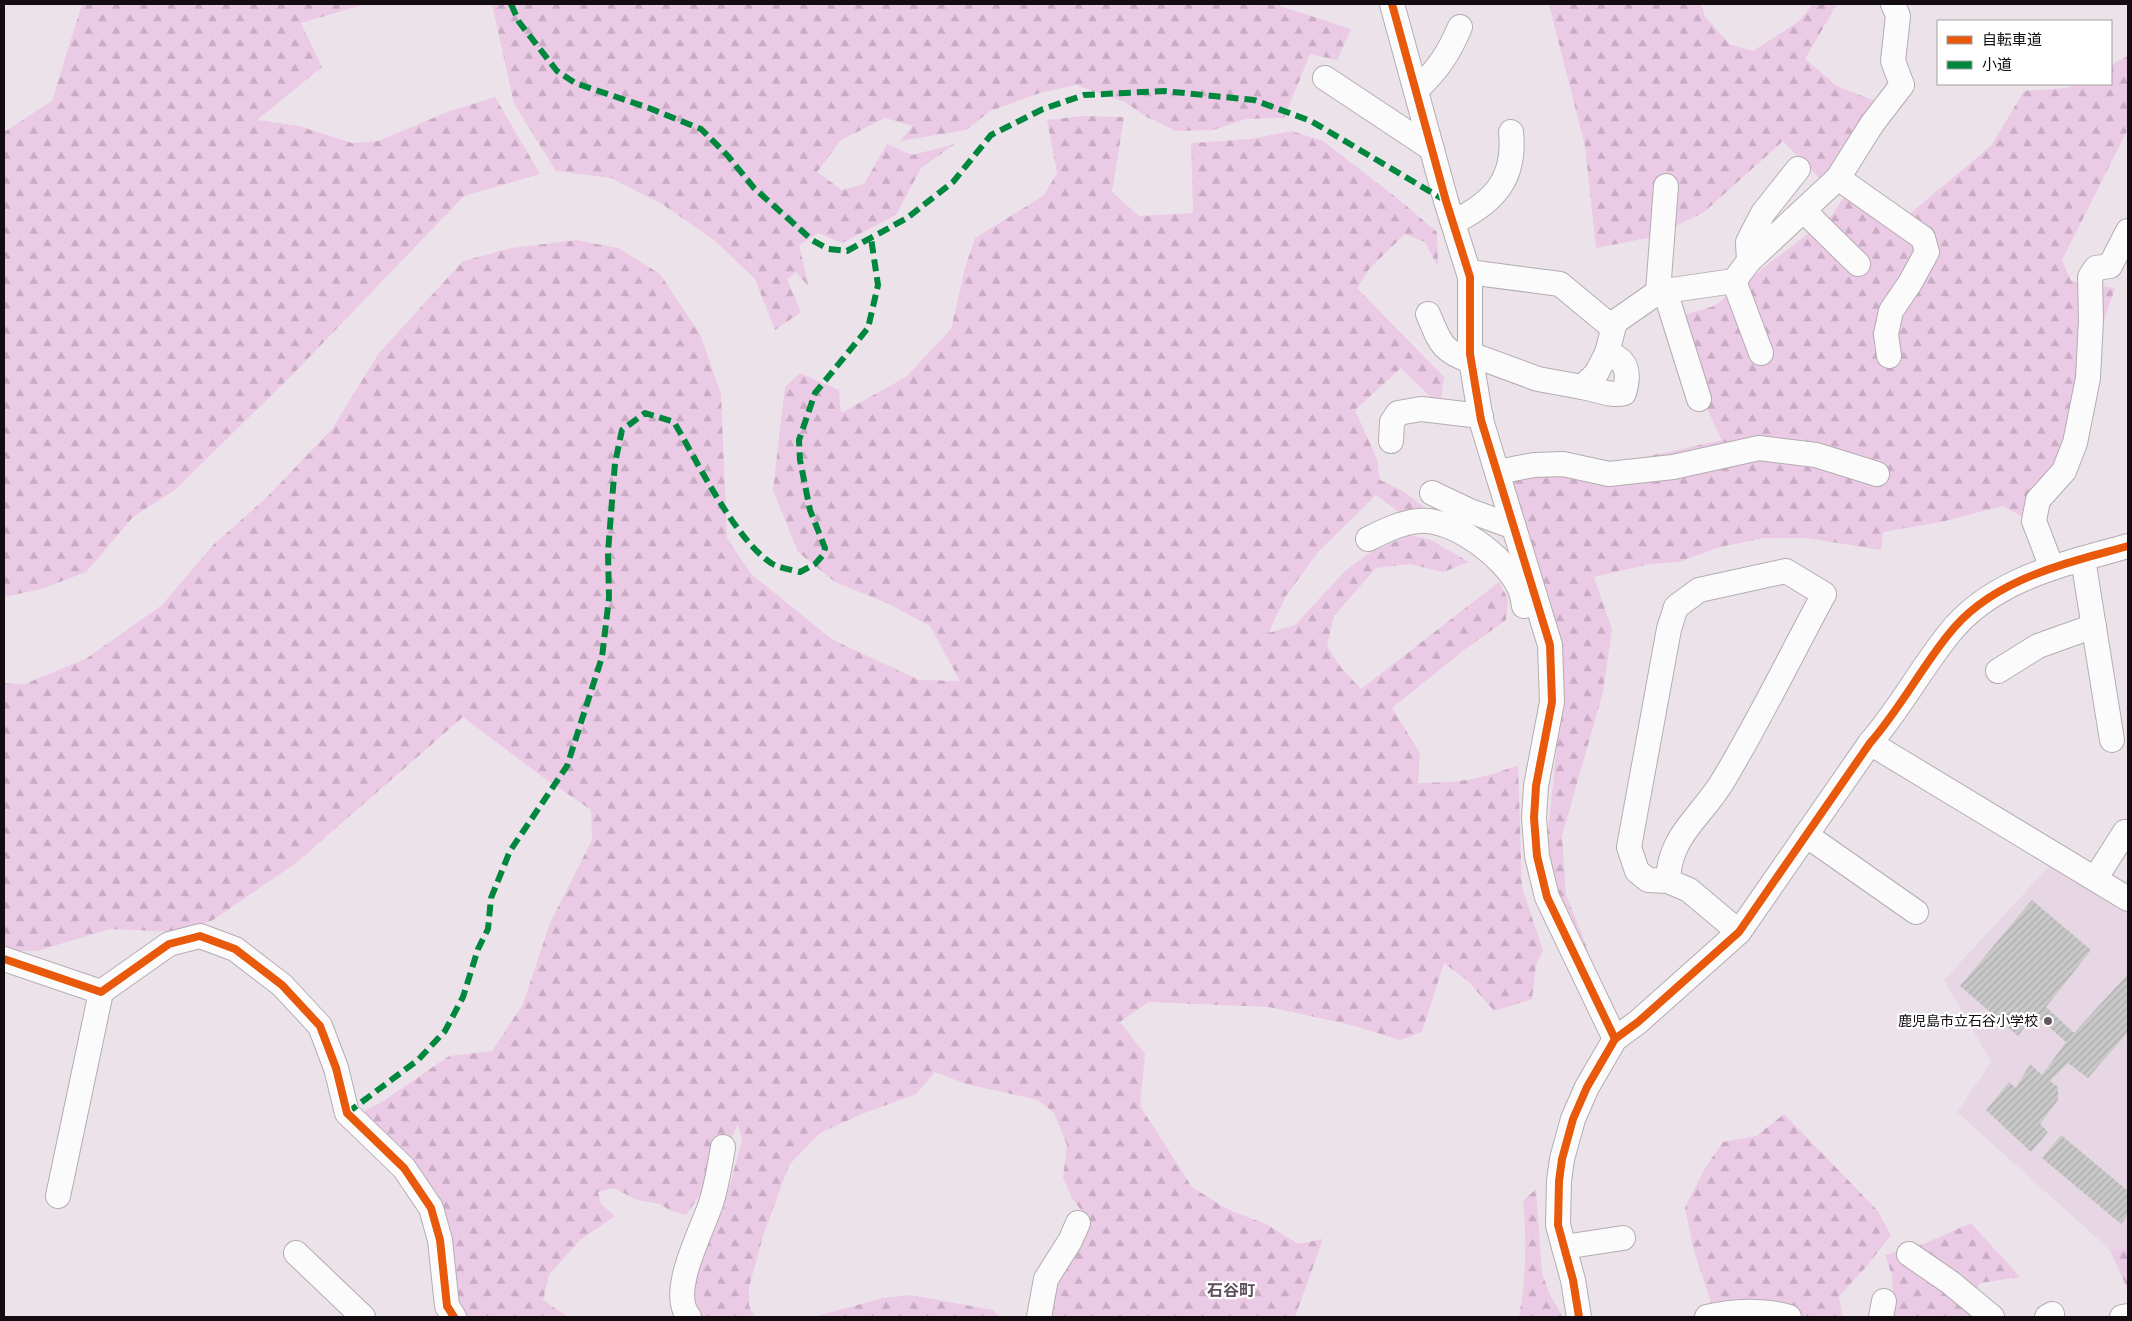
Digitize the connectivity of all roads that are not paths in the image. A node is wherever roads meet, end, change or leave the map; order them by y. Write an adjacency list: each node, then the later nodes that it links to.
1 (1392, 4): 5 (street)
2 (1893, 4): 9 (street)
3 (1460, 27): 5 (street)
4 (1325, 78): 7 (street)
5 (1416, 90): 7 (street)
6 (1511, 132): 12 (street)
7 (1432, 149): 12 (street)
8 (1798, 169): 14 (street)
9 (1838, 178): 11 (street); 23 (street)
10 (1666, 186): 18 (street)
11 (1805, 212): 14 (street); 15 (street)
12 (1454, 222): 16 (street)
13 (2128, 230): 36 (street)
14 (1745, 245): 17 (street)
15 (1858, 264)
16 (1469, 272): 20 (street); 24 (street)
17 (1734, 281): 18 (street); 22 (street)
18 (1662, 292): 20 (street); 26 (street)
19 (1428, 314): 24 (street)
20 (1613, 328): 21 (street)
21 (1606, 352): 25 (street); 25 (street)
22 (1761, 353)
23 (1888, 356)
24 (1470, 357): 25 (street); 27 (street)
25 (1582, 387)
26 (1699, 398)
27 (1481, 416): 28 (street); 29 (street)
28 (1391, 441)
29 (1497, 472): 30 (street); 32 (street)
30 (1877, 474)
31 (1432, 493): 32 (street)
32 (1514, 527): 38 (street)
33 (1368, 539): 38 (street)
34 (2128, 546): 35 (street)
35 (2083, 559): 36 (street); 37 (street)
36 (2052, 568): 41 (street)
37 (2094, 626): 39 (street); 40 (street)
38 (1550, 653): 51 (street)
39 (1998, 671)
40 (2112, 740)
41 (1870, 743): 43 (street); 44 (street)
42 (2125, 832): 44 (street)
43 (1806, 835): 47 (street); 48 (street)
44 (2095, 879): 46 (street)
45 (1668, 881): 45 (street); 48 (street)
46 (2128, 899)
47 (1916, 912)
48 (1739, 932): 51 (street)
49 (4, 959): 50 (street)
50 (101, 992): 53 (street); 62 (street)
51 (1615, 1039): 56 (street)
52 (723, 1148): 63 (street)
53 (58, 1196)
54 (1078, 1224): 64 (street)
55 (1623, 1238): 56 (street)
56 (1564, 1247): 59 (street)
57 (296, 1252): 61 (street)
58 (1909, 1254): 67 (street)
59 (1576, 1315)
60 (2128, 1316): 68 (street)
61 (363, 1317)
62 (454, 1317)
63 (689, 1317)
64 (1039, 1317)
65 (1707, 1317): 66 (street)
66 (1788, 1317)
67 (1992, 1317)
68 (2122, 1317)

